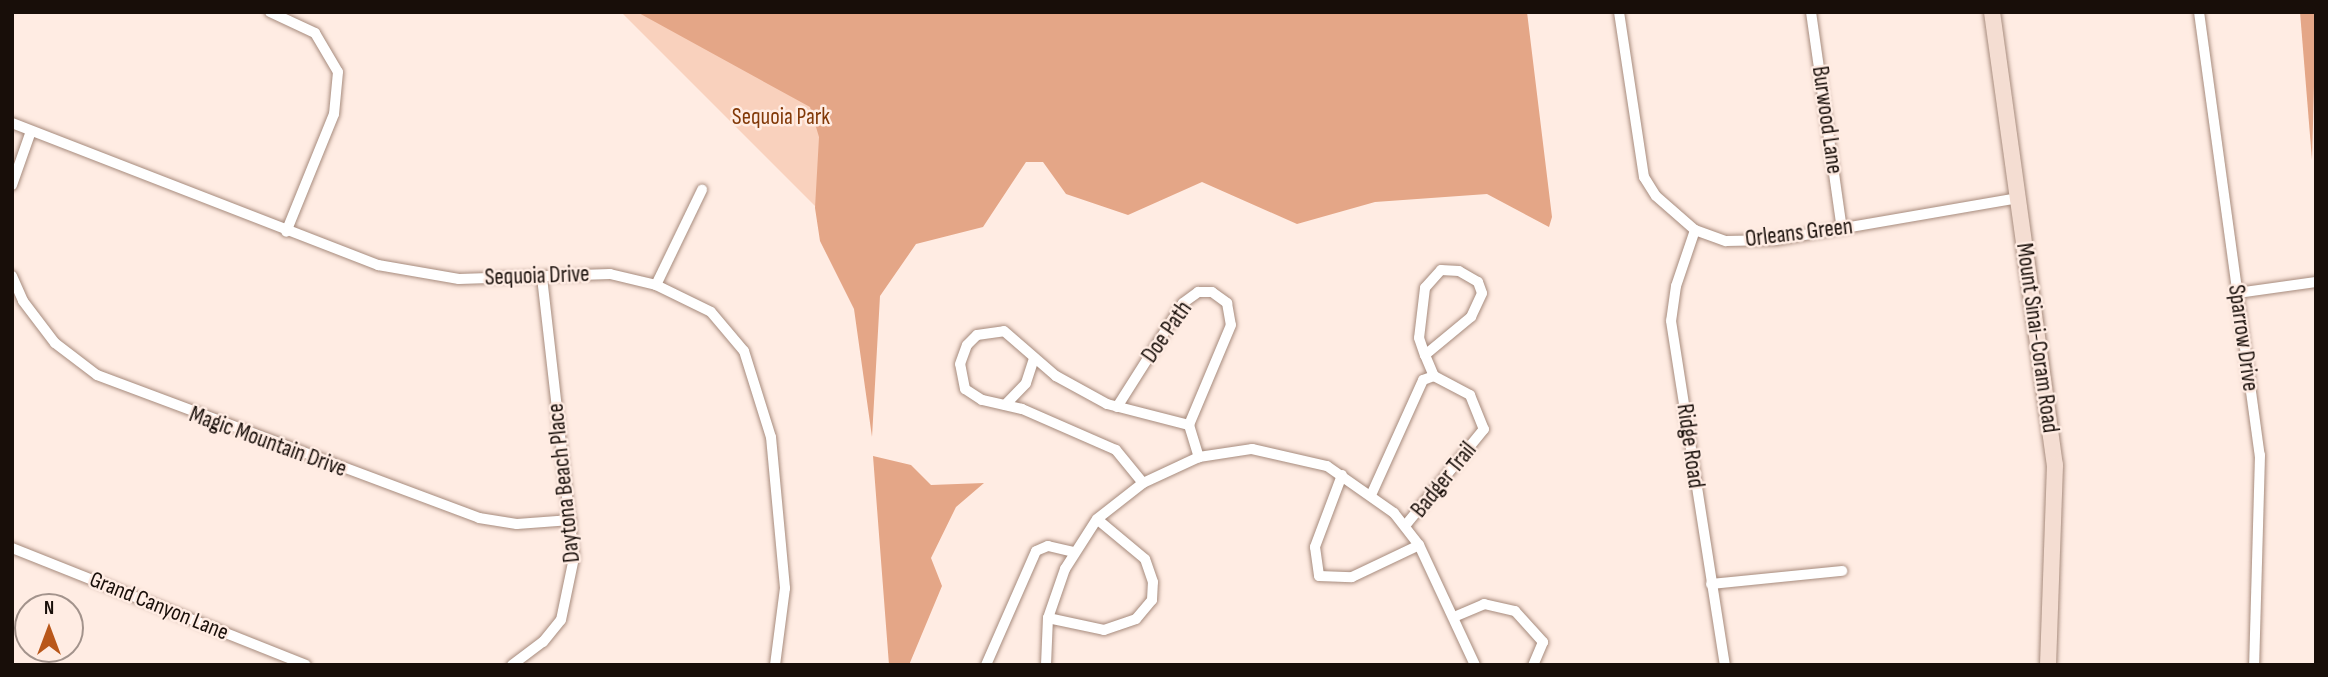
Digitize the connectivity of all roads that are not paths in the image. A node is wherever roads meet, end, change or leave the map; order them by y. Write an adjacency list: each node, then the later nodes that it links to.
1 (270, 12): 13 (street)
2 (1619, 12): 12 (street, Orleans Green)
3 (1811, 12): 11 (street, Burwood Lane)
4 (1992, 12): 10 (main road, Mount Sinai-Coram Road)
5 (2199, 12): 18 (street, Sparrow Drive)
6 (12, 123): 7 (street, Sequoia Drive)
7 (31, 131): 8 (street); 13 (street, Sequoia Drive)
8 (12, 185)
9 (702, 190): 17 (street)
10 (2018, 198): 11 (street, Orleans Green); 47 (main road, Mount Sinai-Coram Road)
11 (1842, 229): 12 (street, Orleans Green)
12 (1695, 230): 36 (street, Ridge Road)
13 (286, 232): 15 (street, Sequoia Drive)
14 (12, 276): 30 (street, Magic Mountain Drive)
15 (542, 278): 17 (street, Sequoia Drive); 30 (street, Daytona Beach Place)
16 (2316, 282): 18 (street)
17 (656, 285): 41 (street, Sequoia Drive)
18 (2237, 293): 48 (street, Sparrow Drive)
19 (1425, 355): 19 (street); 21 (street)
20 (1034, 359): 22 (street); 22 (street); 23 (street)
21 (1434, 376): 28 (street); 31 (street, Badger Trail)
22 (1006, 405): 27 (street)
23 (1117, 407): 24 (street); 24 (street, Doe Path)
24 (1189, 425): 25 (street)
25 (1199, 457): 26 (street); 27 (street)
26 (1342, 475): 28 (street); 32 (street)
27 (1143, 483): 29 (street)
28 (1372, 494): 31 (street)
29 (1097, 519): 34 (street); 38 (street)
30 (571, 520): 40 (street, Daytona Beach Place)
31 (1405, 526): 32 (street)
32 (1419, 545): 37 (street)
33 (12, 548): 39 (street, Grand Canyon Lane)
34 (1073, 552): 38 (street); 42 (street)
35 (1842, 571): 36 (street)
36 (1711, 584): 46 (street, Ridge Road)
37 (1454, 617): 44 (street); 45 (street)
38 (1048, 618): 43 (street)
39 (306, 665)
40 (512, 665)
41 (775, 665)
42 (986, 665)
43 (1046, 665)
44 (1475, 665)
45 (1533, 665)
46 (1725, 665)
47 (2048, 665)
48 (2254, 665)

